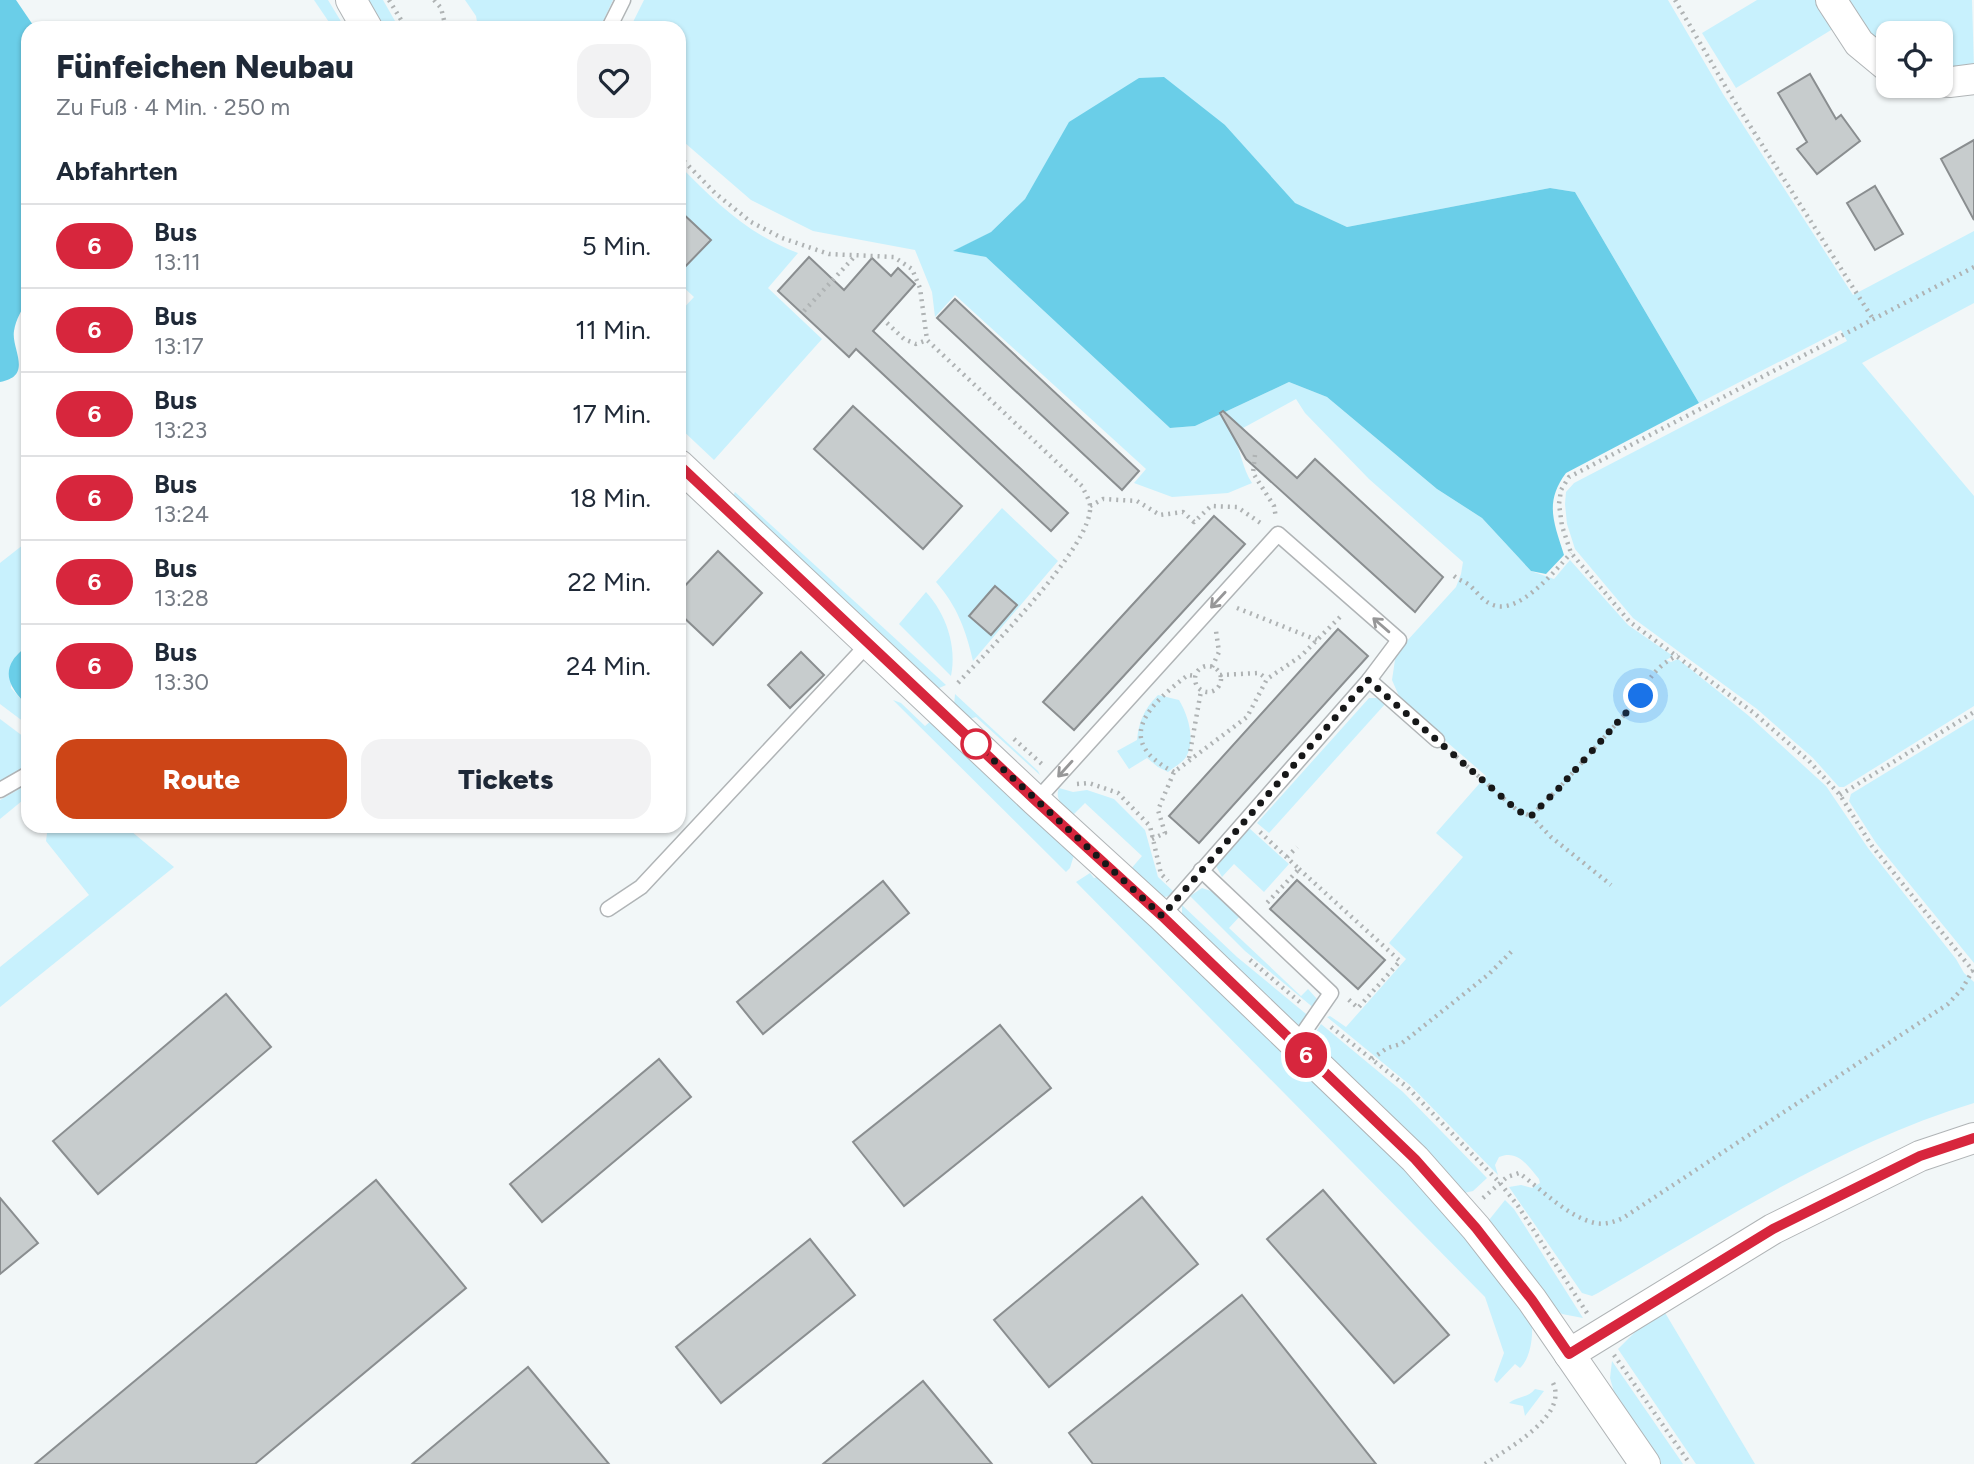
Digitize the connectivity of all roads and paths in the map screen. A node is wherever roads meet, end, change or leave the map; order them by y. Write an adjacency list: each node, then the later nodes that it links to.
1 (351, 0): 7 (street)
2 (389, 0): 8 (path)
3 (434, 0): 9 (path)
4 (622, 0): 10 (lane)
5 (1675, 0): 18 (path)
6 (1830, 0): 11 (street)
7 (363, 21)
8 (402, 21)
9 (444, 21)
10 (612, 21)
11 (1876, 56)
12 (1974, 79): 13 (street)
13 (1953, 82)
14 (686, 163): 15 (path)
15 (856, 254): 17 (path); 20 (path)
16 (1974, 267): 18 (path)
17 (804, 311)
18 (1874, 319): 25 (path)
19 (887, 323): 20 (path)
20 (927, 340): 23 (path)
21 (1255, 455): 24 (path)
22 (686, 472): 30 (street)
23 (1090, 506): 24 (path); 37 (path)
24 (1278, 534): 27 (lane); 28 (lane, one-way to 28)
25 (1571, 553): 26 (path); 31 (path)
26 (1454, 576)
27 (1354, 601): 29 (path); 36 (lane, one-way to 27)
28 (1215, 603): 29 (path); 32 (path); 46 (lane, one-way to 46)
29 (1317, 640): 35 (path)
30 (869, 643): 46 (street); 55 (lane)
31 (1678, 655): 45 (path); 47 (path)
32 (1212, 667): 33 (path); 34 (path)
33 (1220, 675): 35 (path); 38 (path)
34 (1196, 676): 38 (path); 42 (path)
35 (1267, 679): 41 (path)
36 (1368, 680): 40 (lane); 48 (lane)
37 (955, 686)
38 (1201, 690): 41 (path)
39 (1974, 712): 45 (path)
40 (1437, 740): 47 (path)
41 (1189, 759): 42 (path)
42 (1174, 772): 49 (path)
43 (21, 778): 44 (lane)
44 (0, 790)
45 (1840, 795): 59 (path)
46 (1036, 801): 56 (street)
47 (1531, 816): 54 (path)
48 (1246, 820): 51 (path); 53 (lane)
49 (1152, 839)
50 (1297, 847): 51 (path)
51 (1287, 857): 52 (path)
52 (1299, 869): 57 (path); 60 (path)
53 (1201, 870): 56 (lane); 57 (lane)
54 (1611, 885)
55 (608, 909)
56 (1162, 916): 61 (street)
57 (1253, 919): 60 (lane)
58 (1513, 950): 62 (path)
59 (1973, 971): 64 (path)
60 (1331, 993): 61 (lane)
61 (1296, 1045): 65 (street)
62 (1372, 1059)
63 (1974, 1138): 65 (street)
64 (1500, 1183)
65 (1569, 1354): 68 (street)
66 (1555, 1385): 67 (path)
67 (1485, 1464)
68 (1644, 1464)

